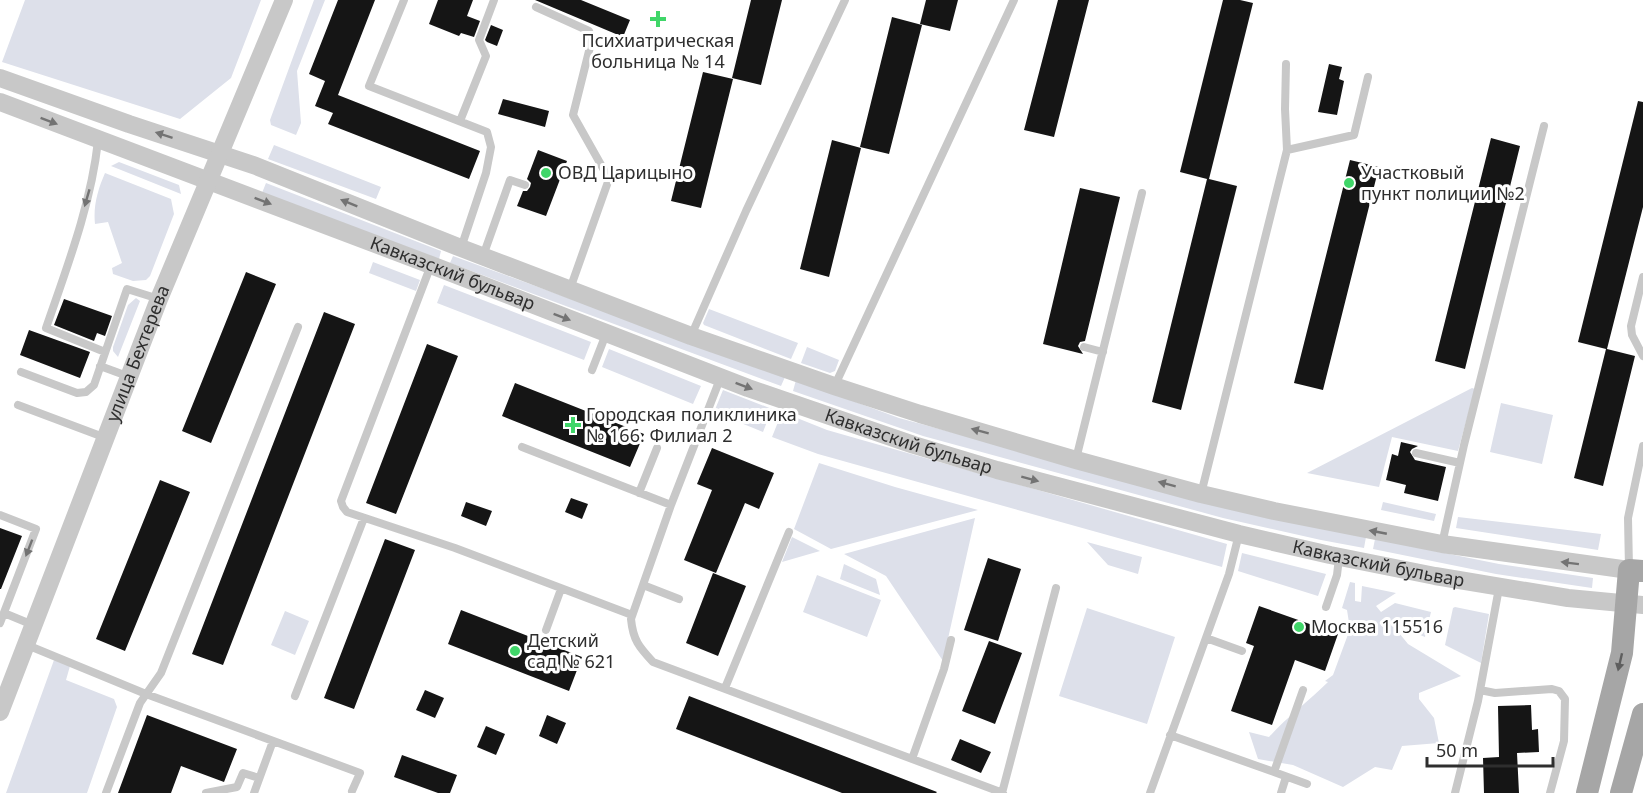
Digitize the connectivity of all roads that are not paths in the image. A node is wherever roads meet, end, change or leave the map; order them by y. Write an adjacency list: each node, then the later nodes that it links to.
1 (284, 0): 15 (street, улица Бехтерева)
2 (404, 0): 11 (lane)
3 (494, 0): 11 (lane)
4 (845, 0): 27 (lane)
5 (1014, 0): 37 (lane)
6 (536, 7): 23 (lane)
7 (1286, 64): 14 (lane)
8 (1368, 77): 14 (lane)
9 (0, 78): 15 (street, Кавказский бульвар, one-way to 9)
10 (0, 102): 13 (street, Кавказский бульвар, one-way to 13)
11 (460, 121): 19 (lane)
12 (1544, 126): 45 (lane)
13 (98, 141): 16 (street, Кавказский бульвар); 29 (lane, one-way to 29)
14 (1287, 150): 47 (lane)
15 (220, 153): 16 (street, улица Бехтерева); 19 (street, Кавказский бульвар, one-way to 15)
16 (208, 181): 21 (street, Кавказский бульвар, one-way to 21); 24 (street, улица Бехтерева)
17 (525, 185): 20 (lane)
18 (1142, 193): 30 (lane)
19 (461, 248): 20 (street, Кавказский бульвар)
20 (483, 256): 23 (street, Кавказский бульвар)
21 (431, 265): 26 (street, Кавказский бульвар, one-way to 26); 50 (lane)
22 (1643, 277): 31 (lane)
23 (569, 290): 27 (street, Кавказский бульвар)
24 (159, 299): 29 (lane); 35 (street, улица Бехтерева)
25 (298, 327): 75 (lane)
26 (606, 334): 33 (lane); 36 (street, Кавказский бульвар)
27 (691, 336): 37 (street, Кавказский бульвар)
28 (1084, 348): 30 (lane)
29 (105, 352): 32 (lane)
30 (1103, 352): 44 (lane)
31 (1643, 357)
32 (100, 366): 34 (lane); 35 (lane)
33 (592, 369)
34 (21, 372)
35 (130, 377): 39 (street, улица Бехтерева)
36 (720, 377): 48 (lane); 52 (street, Кавказский бульвар, one-way to 52)
37 (834, 386): 44 (street, Кавказский бульвар, one-way to 37)
38 (18, 405): 39 (lane)
39 (107, 438): 66 (street, улица Бехтерева)
40 (1643, 446): 55 (lane)
41 (522, 447): 46 (lane)
42 (657, 448): 46 (lane)
43 (1416, 453): 45 (lane)
44 (1076, 460): 47 (street, Кавказский бульвар, one-way to 44)
45 (1460, 463): 53 (lane)
46 (639, 493): 48 (lane)
47 (1201, 494): 53 (street, Кавказский бульвар, one-way to 47)
48 (671, 505): 56 (lane)
49 (0, 515): 63 (lane, one-way to 63)
50 (364, 518): 59 (lane); 76 (lane)
51 (789, 532): 72 (lane)
52 (1239, 534): 54 (street, Кавказский бульвар); 68 (lane)
53 (1442, 544): 55 (street, Кавказский бульвар, one-way to 53)
54 (1340, 557): 57 (street, Кавказский бульвар); 62 (lane)
55 (1636, 570): 61 (main road)
56 (643, 585): 60 (lane); 64 (lane)
57 (1499, 586): 61 (street, Кавказский бульвар); 74 (lane)
58 (1056, 588): 90 (lane)
59 (561, 589): 64 (lane); 67 (lane)
60 (679, 599)
61 (1634, 605): 95 (main road, one-way to 95)
62 (1326, 607)
63 (4, 613): 65 (lane); 66 (lane)
64 (632, 615): 72 (lane)
65 (0, 624)
66 (35, 625): 70 (street, улица Бехтерева)
67 (546, 630)
68 (1206, 638): 71 (lane); 79 (lane)
69 (951, 640): 81 (lane)
70 (27, 645): 75 (lane); 77 (street, улица Бехтерева)
71 (1242, 651)
72 (725, 688): 81 (lane)
73 (1303, 690): 82 (lane)
74 (1480, 690): 93 (lane); 94 (lane)
75 (146, 693): 80 (lane); 87 (lane)
76 (295, 696)
77 (0, 712)
78 (1643, 714): 96 (main road)
79 (1170, 735): 82 (lane); 91 (lane)
80 (273, 741): 84 (lane); 86 (lane)
81 (912, 759): 90 (lane)
82 (1274, 772): 83 (lane)
83 (1286, 777): 85 (lane); 92 (lane)
84 (259, 778): 88 (lane); 89 (lane)
85 (1307, 784)
86 (352, 791)
87 (106, 793)
88 (206, 793)
89 (254, 793)
90 (1003, 793)
91 (1150, 793)
92 (1281, 793)
93 (1455, 793)
94 (1550, 793)
95 (1587, 793)
96 (1621, 793)

